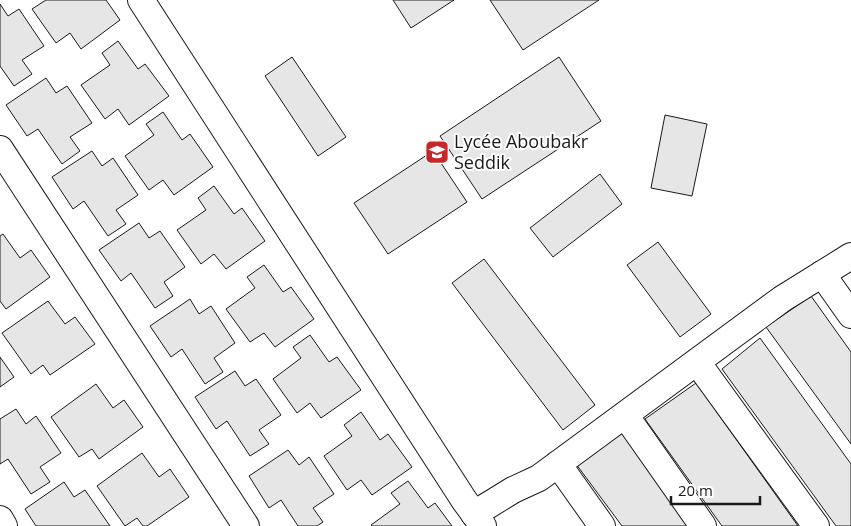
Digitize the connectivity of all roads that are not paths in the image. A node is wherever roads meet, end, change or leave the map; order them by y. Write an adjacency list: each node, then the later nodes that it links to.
1 (141, 0): 10 (street)
2 (0, 149): 12 (street)
3 (851, 256): 4 (street)
4 (822, 274): 5 (street); 6 (street)
5 (851, 315)
6 (697, 362): 7 (street); 15 (street)
7 (625, 415): 8 (street); 14 (street)
8 (558, 464): 10 (street); 13 (street)
9 (0, 520): 11 (street)
10 (478, 520)
11 (4, 526)
12 (246, 526)
13 (602, 526)
14 (703, 526)
15 (816, 526)

